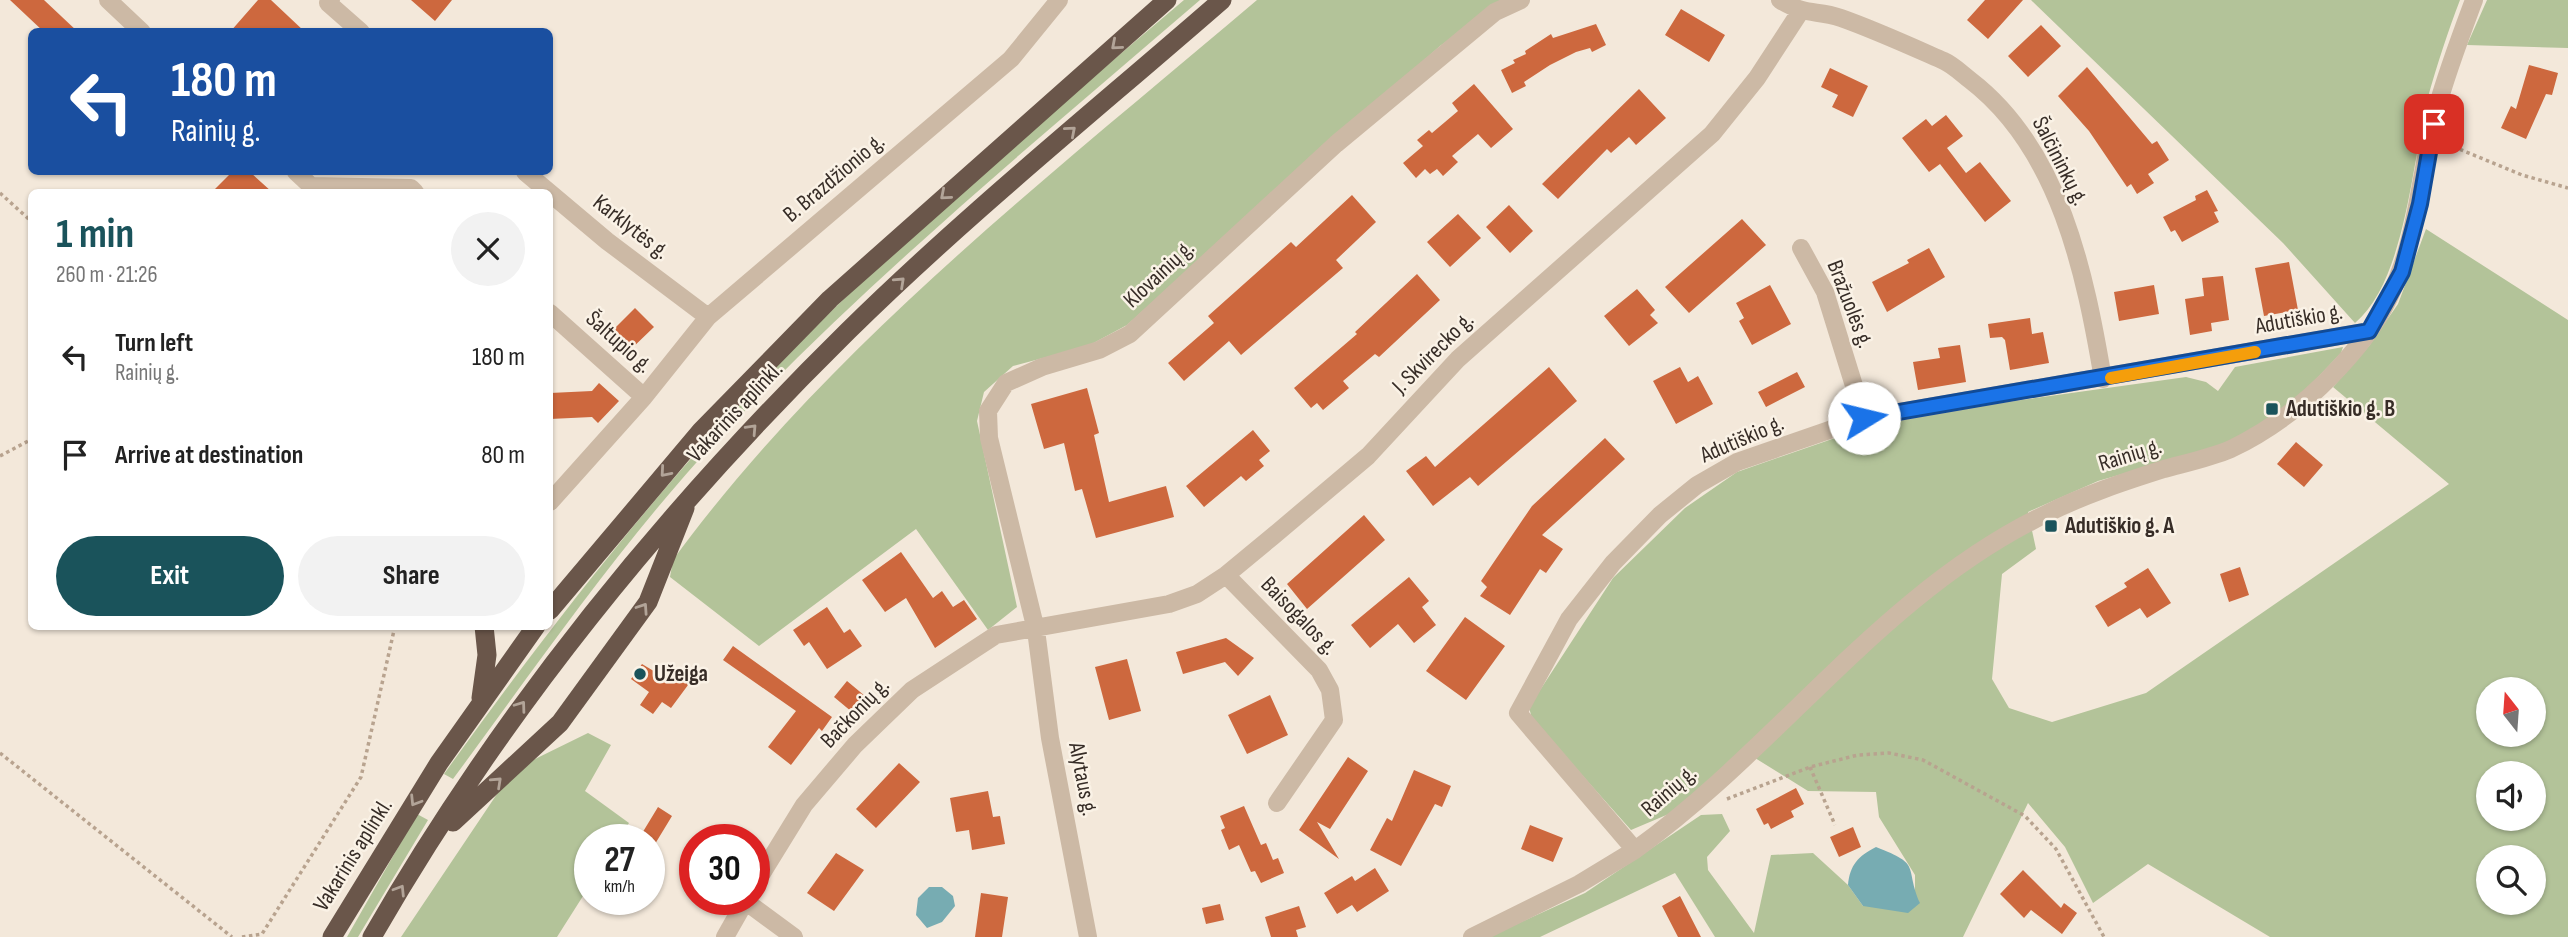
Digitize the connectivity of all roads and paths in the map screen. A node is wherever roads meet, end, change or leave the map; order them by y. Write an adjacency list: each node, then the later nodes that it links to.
1 (108, 0): 10 (street)
2 (331, 0): 11 (street)
3 (1059, 0): 23 (street, B. Brazdžionio g.)
4 (1167, 0): 33 (highway, Vakarinis aplinkl., one-way to 33)
5 (1222, 0): 30 (highway, Vakarinis aplinkl., one-way to 5)
6 (1521, 0): 39 (street, Klovainių g.)
7 (1780, 0): 9 (street)
8 (2474, 0): 12 (street, Rainių g.)
9 (1800, 12): 25 (street, Šalčininkų g.); 32 (street, J. Skvirecko g.)
10 (138, 28)
11 (356, 28)
12 (2432, 138): 15 (path); 24 (street, Rainių g.)
13 (299, 175): 16 (street)
14 (529, 175): 17 (street, Karklytės g.)
15 (2568, 188)
16 (412, 189)
17 (545, 189)
18 (0, 193): 20 (path)
19 (553, 196): 23 (street, Karklytės g.)
20 (28, 218)
21 (1801, 248): 27 (street, Bražuolės g.)
22 (553, 316): 26 (street, Šaltupio g.)
23 (708, 317): 26 (street, B. Brazdžionio g.)
24 (2369, 331): 25 (street, Adutiškio g.); 47 (street, Rainių g.)
25 (2103, 379): 27 (street, Adutiškio g.)
26 (644, 397): 31 (street, Šaltupio g.)
27 (1864, 418): 47 (street, Adutiškio g.)
28 (28, 441): 29 (path)
29 (0, 456)
30 (689, 497): 46 (highway, Vakarinis aplinkl., one-way to 30); 46 (highway, one-way to 30)
31 (553, 499)
32 (1226, 575): 39 (street, J. Skvirecko g.); 44 (street, Baisogalos g.)
33 (576, 578): 34 (highway); 35 (highway, Vakarinis aplinkl.)
34 (553, 586)
35 (553, 606)
36 (394, 630): 52 (path)
37 (484, 630): 40 (highway)
38 (533, 630): 40 (highway, Vakarinis aplinkl.)
39 (1036, 630): 48 (street, Bačkonių g.); 57 (street, Alytaus g.)
40 (481, 703): 53 (highway, Vakarinis aplinkl., one-way to 53)
41 (0, 753): 51 (path)
42 (1810, 767): 43 (path); 45 (path); 59 (path)
43 (1721, 801)
44 (1277, 803)
45 (1835, 825)
46 (429, 844): 54 (highway, Vakarinis aplinkl., one-way to 46)
47 (1635, 850): 58 (street)
48 (770, 861)
49 (738, 915): 55 (street, Bačkonių g.)
50 (770, 915): 56 (street)
51 (232, 937)
52 (242, 937)
53 (332, 937)
54 (372, 937)
55 (725, 937)
56 (794, 937)
57 (1088, 937)
58 (1472, 937)
59 (2104, 937)

